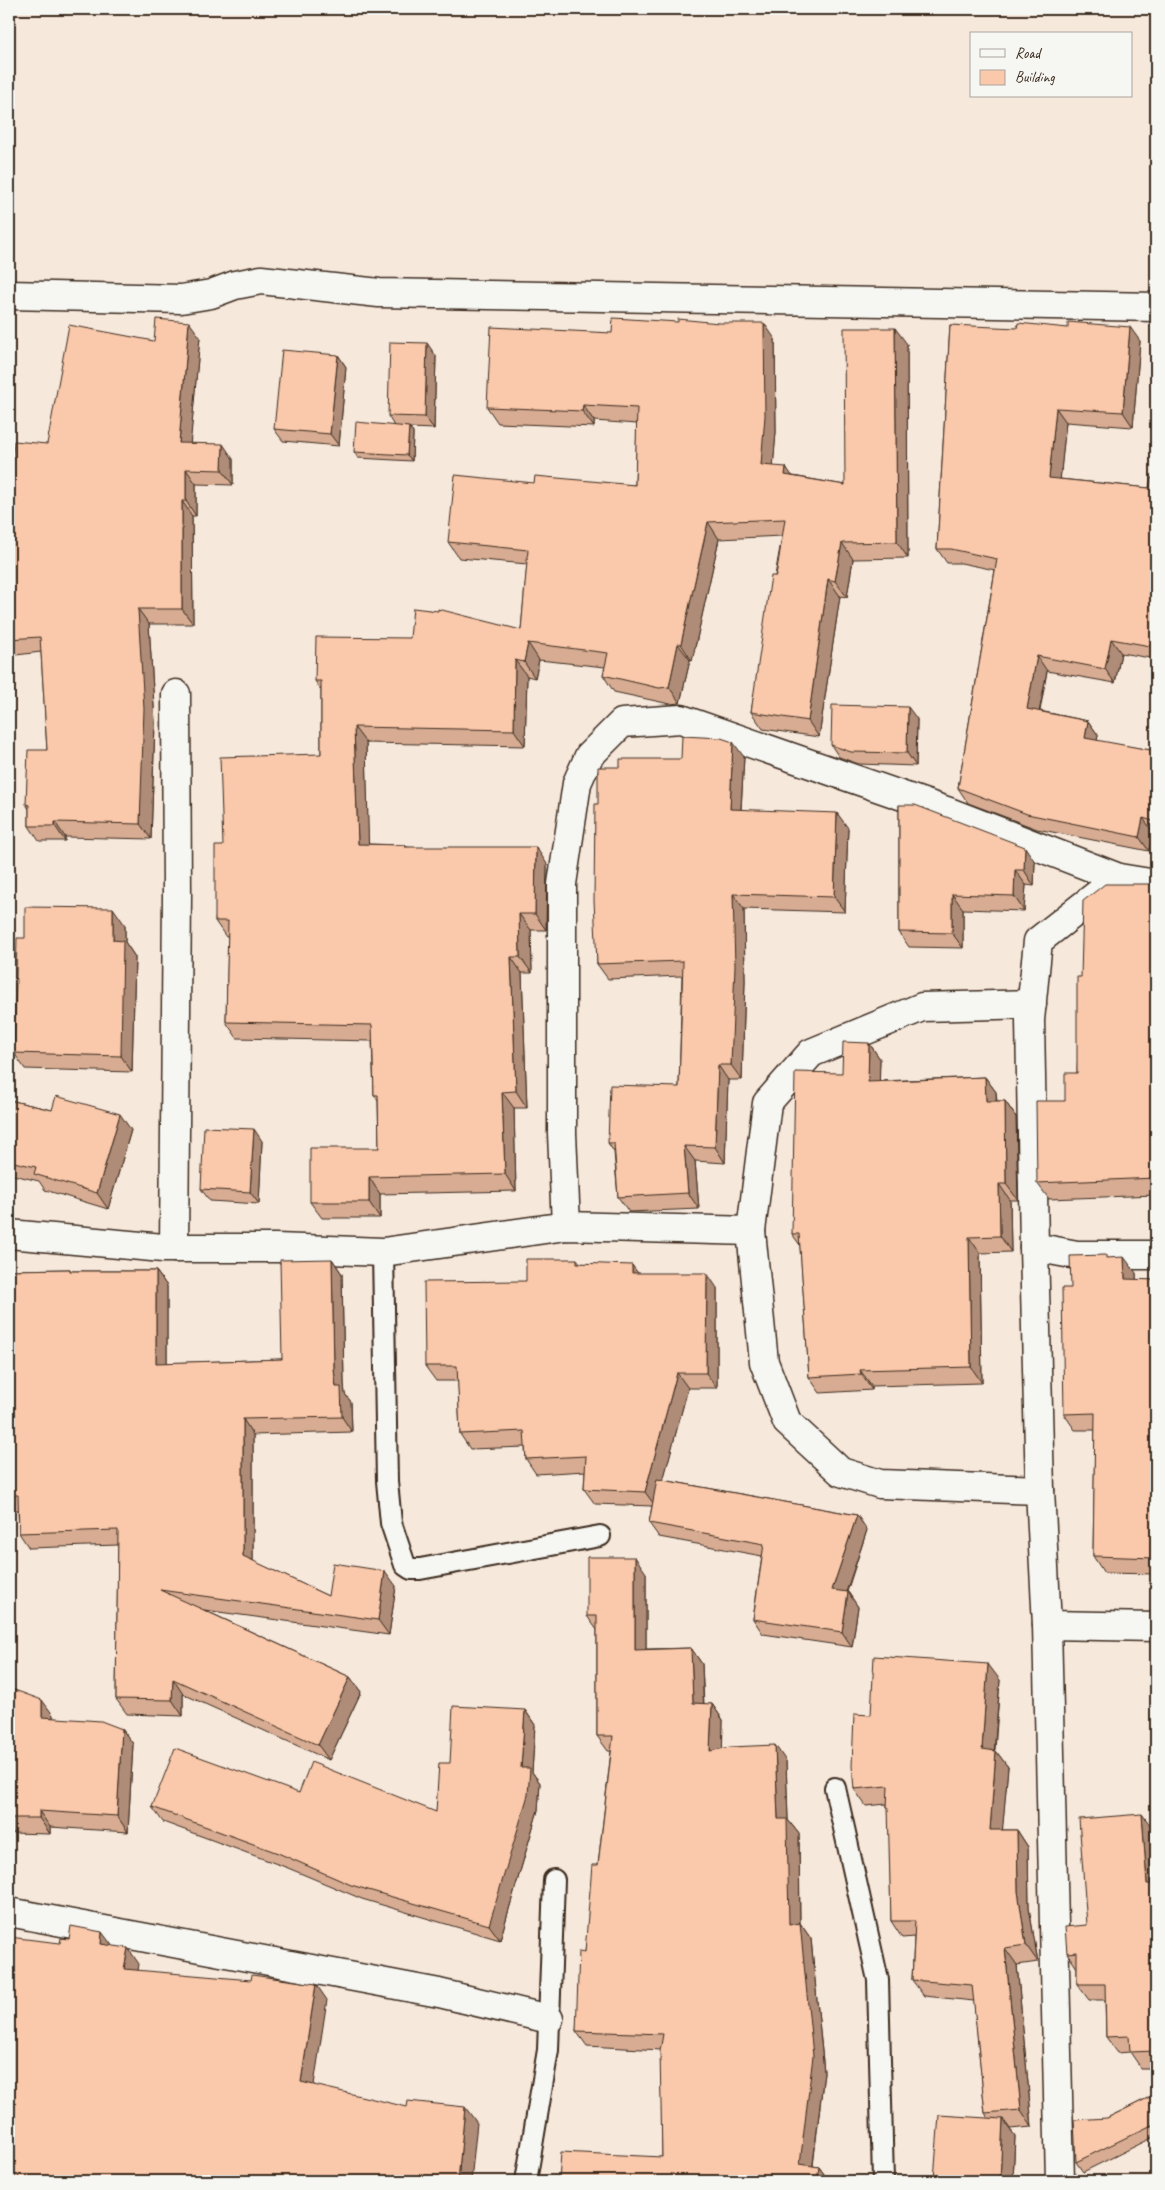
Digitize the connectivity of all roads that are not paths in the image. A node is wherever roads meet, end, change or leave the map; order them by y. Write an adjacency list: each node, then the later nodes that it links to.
1 (9, 294): 2 (street)
2 (1156, 308)
3 (176, 694): 11 (street)
4 (1119, 878): 5 (street); 6 (street); 7 (street)
5 (1156, 884)
6 (1032, 1004): 8 (street); 10 (street)
7 (566, 1226): 8 (street); 12 (street)
8 (751, 1231): 14 (street)
9 (9, 1234): 11 (street)
10 (1034, 1247): 13 (street); 14 (street)
11 (174, 1248): 12 (street)
12 (383, 1252): 15 (lane)
13 (1156, 1255)
14 (1040, 1490): 16 (street)
15 (600, 1536)
16 (1047, 1625): 17 (street); 24 (street)
17 (1156, 1627)
18 (835, 1788): 23 (lane)
19 (554, 1880): 21 (lane)
20 (9, 1912): 21 (street)
21 (549, 2020): 22 (lane)
22 (526, 2181)
23 (883, 2181)
24 (1060, 2181)

